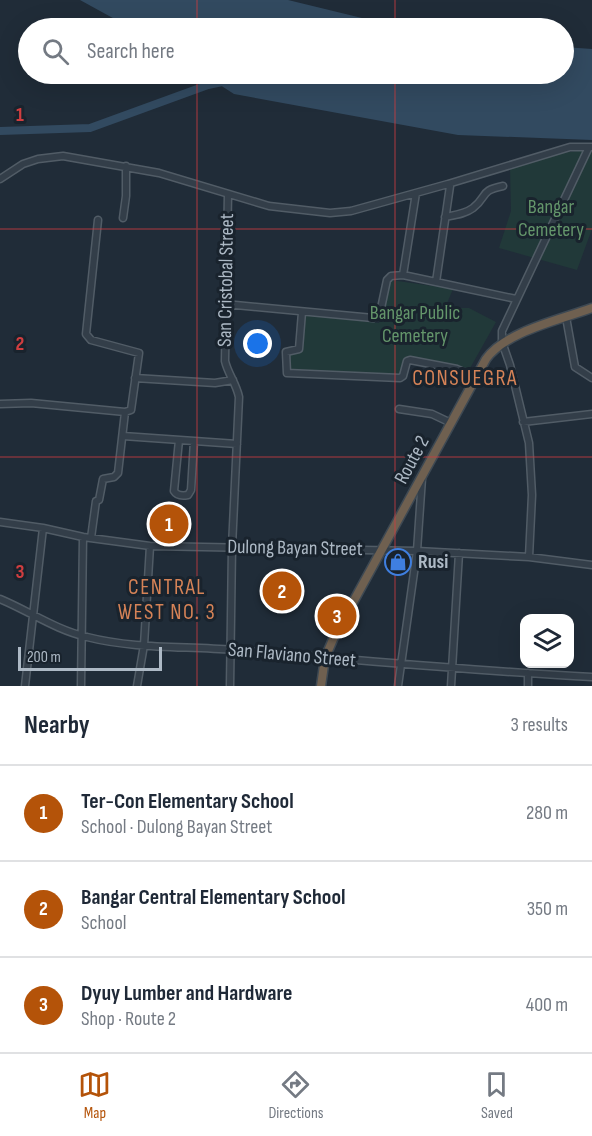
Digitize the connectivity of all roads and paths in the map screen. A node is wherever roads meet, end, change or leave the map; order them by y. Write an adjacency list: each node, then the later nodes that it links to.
1 (591, 147): 4 (street); 13 (street)
2 (126, 166): 3 (street); 6 (street); 9 (street)
3 (0, 179)
4 (448, 184): 7 (street); 8 (street)
5 (503, 186): 8 (street)
6 (228, 194): 7 (street); 14 (street, San Cristobal Street)
7 (416, 194): 11 (street)
8 (445, 217): 12 (street)
9 (123, 218)
10 (98, 220): 20 (street)
11 (403, 275): 12 (street); 16 (street)
12 (436, 282): 13 (street)
13 (516, 299): 18 (street)
14 (225, 304): 16 (street); 22 (street, San Cristobal Street)
15 (592, 308): 17 (highway, Route 2)
16 (302, 312): 19 (street)
17 (566, 317): 18 (highway, Route 2); 21 (street)
18 (502, 342): 19 (highway, Route 2); 27 (street)
19 (475, 377): 28 (highway, Route 2)
20 (135, 378): 22 (street); 25 (street)
21 (592, 378)
22 (232, 380): 32 (street, San Cristobal Street)
23 (0, 404): 25 (street)
24 (399, 409): 28 (street)
25 (125, 412): 29 (street)
26 (592, 414): 27 (street)
27 (523, 422): 43 (street)
28 (451, 423): 33 (highway, Route 2)
29 (123, 436): 30 (street); 37 (street)
30 (179, 440): 31 (street); 31 (street)
31 (194, 441): 32 (street)
32 (237, 444): 39 (street, San Cristobal Street)
33 (422, 477): 40 (highway, Route 2); 41 (street)
34 (0, 522): 35 (street, Dulong Bayan Street)
35 (43, 528): 36 (street, Dulong Bayan Street); 46 (street)
36 (83, 537): 37 (street, Dulong Bayan Street); 47 (street)
37 (91, 538): 38 (street, Dulong Bayan Street)
38 (150, 546): 39 (street, Dulong Bayan Street); 48 (street)
39 (232, 547): 40 (street, Dulong Bayan Street); 49 (street, San Cristobal Street)
40 (383, 549): 41 (street, Dulong Bayan Street); 50 (highway, Route 2)
41 (417, 550): 42 (street, Dulong Bayan Street); 51 (street)
42 (459, 553): 43 (street, Dulong Bayan Street); 52 (street)
43 (529, 557): 44 (street, Dulong Bayan Street)
44 (592, 565)
45 (0, 599): 46 (street, San Flaviano Street)
46 (33, 613): 47 (street, San Flaviano Street); 55 (street)
47 (82, 636): 48 (street, San Flaviano Street); 56 (street)
48 (144, 645): 49 (street, San Flaviano Street); 57 (street)
49 (231, 650): 50 (street, San Flaviano Street); 58 (street, San Cristobal Street)
50 (325, 658): 51 (street, San Flaviano Street); 59 (highway, Route 2)
51 (400, 665): 52 (street, San Flaviano Street); 60 (street)
52 (452, 668): 53 (street, San Flaviano Street); 61 (street)
53 (528, 673): 54 (street, San Flaviano Street); 62 (street)
54 (592, 677)
55 (25, 686)
56 (81, 686)
57 (137, 686)
58 (230, 686)
59 (321, 686)
60 (398, 686)
61 (451, 686)
62 (528, 686)

